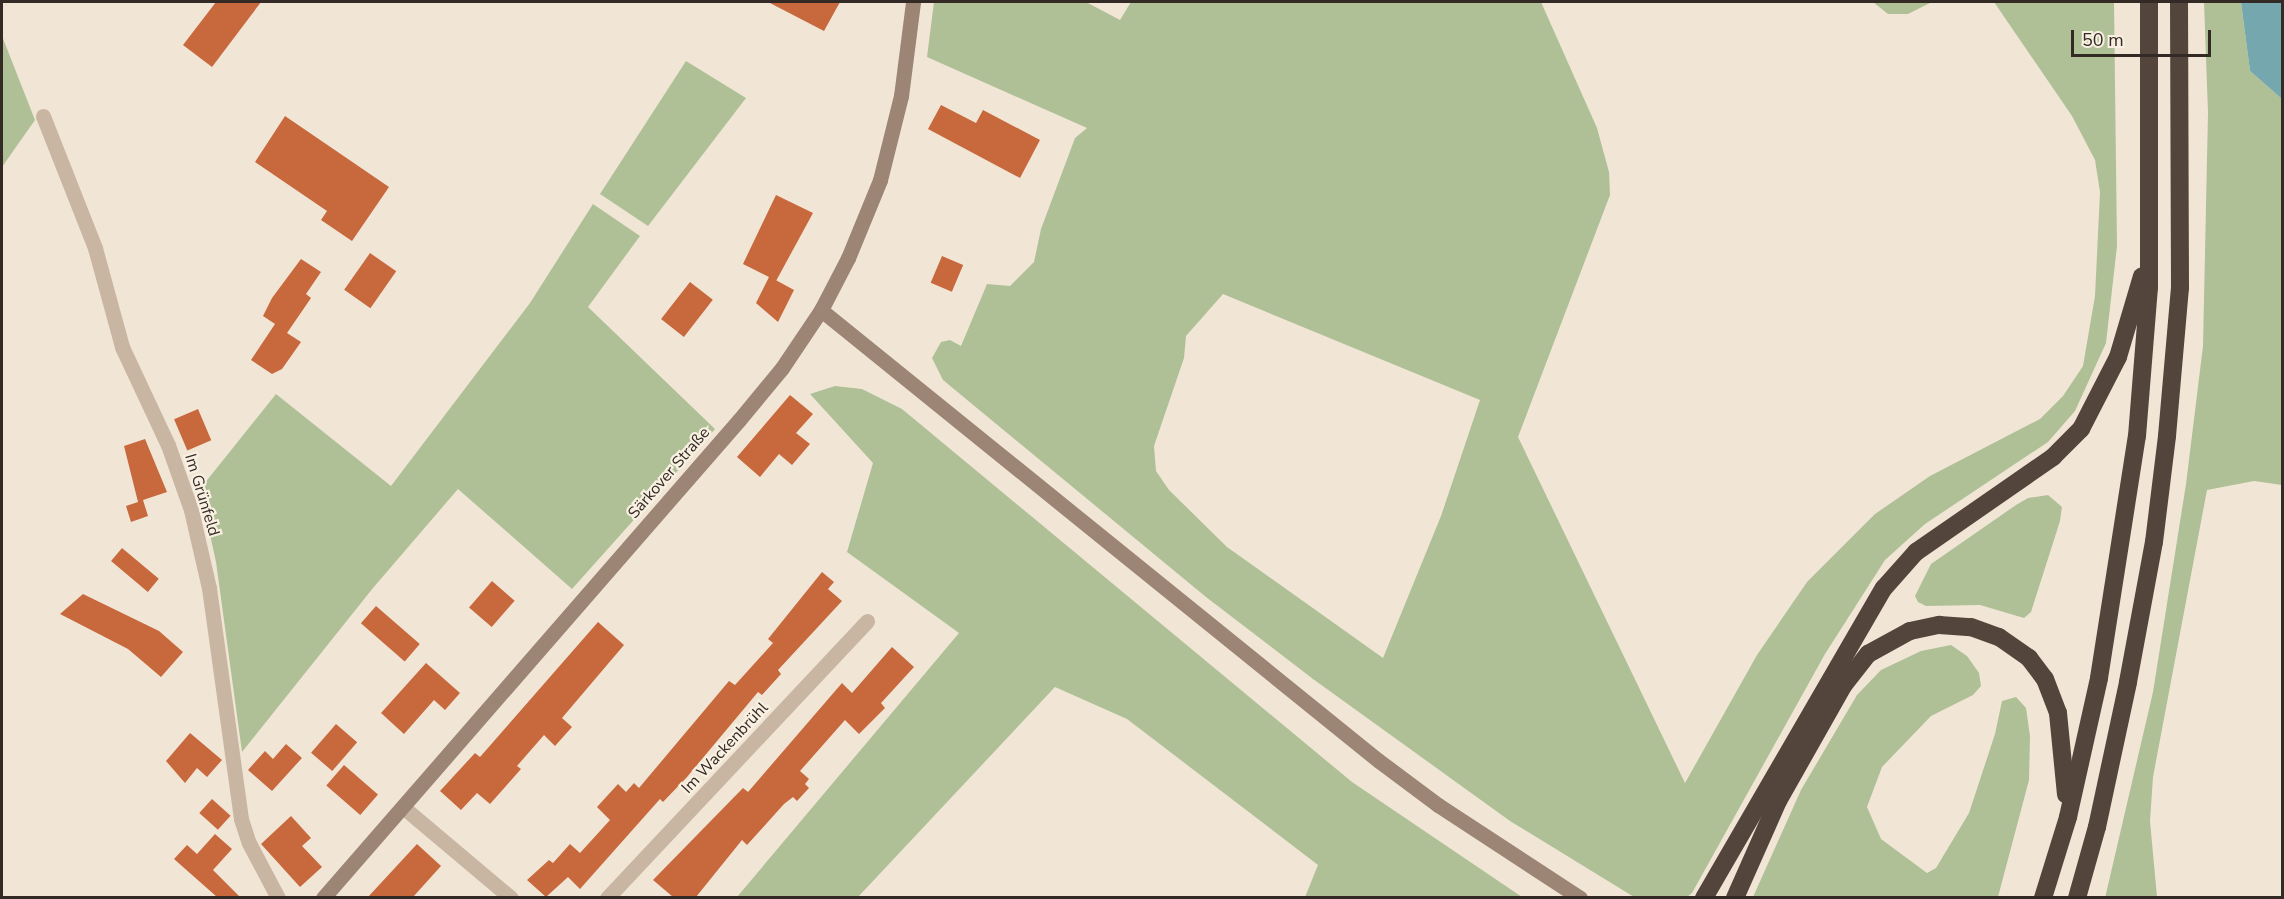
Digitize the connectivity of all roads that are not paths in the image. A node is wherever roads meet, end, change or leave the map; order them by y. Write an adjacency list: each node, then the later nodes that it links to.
1 (913, 2): 6 (main road, Särkover Straße)
2 (2149, 2): 5 (highway)
3 (2180, 2): 18 (highway)
4 (43, 116): 10 (street, Im Grünfeld)
5 (2150, 242): 9 (highway); 15 (highway)
6 (821, 310): 8 (main road, Särkover Straße); 14 (main road)
7 (867, 621): 13 (street, Im Wackenbrühl)
8 (403, 807): 11 (main road, Särkover Straße); 12 (street)
9 (2068, 817): 16 (highway); 17 (highway)
10 (278, 897)
11 (323, 897)
12 (511, 897)
13 (607, 897)
14 (1580, 897)
15 (1704, 897)
16 (1735, 897)
17 (2043, 897)
18 (2077, 897)

